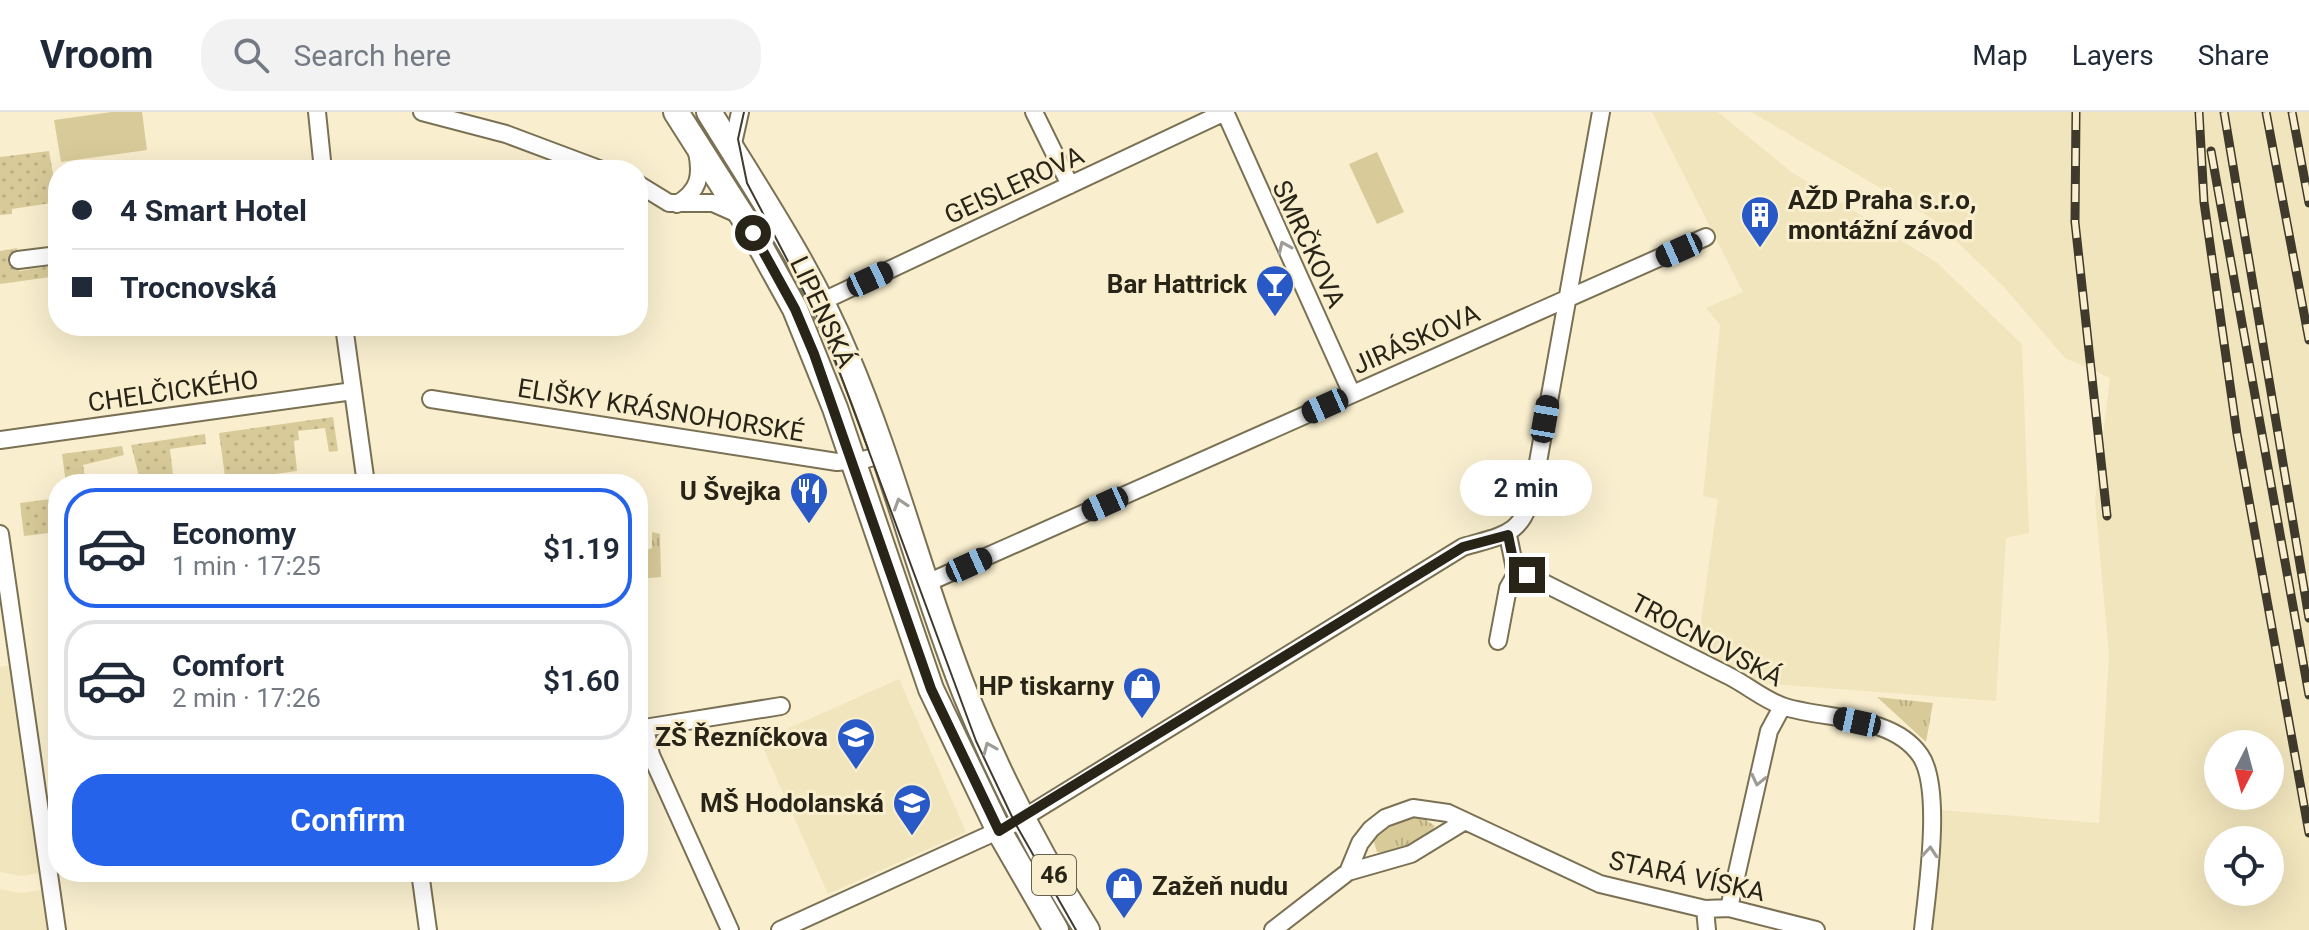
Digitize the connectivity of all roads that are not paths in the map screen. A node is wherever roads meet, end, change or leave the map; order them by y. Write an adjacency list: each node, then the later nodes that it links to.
1 (317, 112): 11 (street)
2 (422, 112): 12 (street)
3 (676, 112): 9 (main road, LIPENSKÁ)
4 (709, 112): 10 (main road, 46)
5 (740, 112): 10 (street)
6 (1034, 112): 13 (street)
7 (1225, 112): 13 (street, GEISLEROVA); 24 (street, SMRČKOVA, one-way to 7)
8 (1601, 112): 20 (street)
9 (697, 147): 15 (street); 16 (main road, LIPENSKÁ)
10 (732, 148): 21 (main road, LIPENSKÁ / 46)
11 (322, 160)
12 (575, 160)
13 (1070, 185): 21 (street, GEISLEROVA)
14 (648, 189): 15 (street)
15 (677, 204): 16 (street)
16 (741, 215): 28 (main road, LIPENSKÁ)
17 (1706, 237): 20 (street, JIRÁSKOVA)
18 (48, 256): 19 (street)
19 (18, 260)
20 (1566, 300): 24 (street, JIRÁSKOVA); 31 (street)
21 (823, 301): 27 (main road, LIPENSKÁ / 46)
22 (345, 336): 23 (street)
23 (353, 391): 26 (street, CHELČICKÉHO); 29 (street)
24 (1352, 394): 33 (street, JIRÁSKOVA)
25 (431, 399): 28 (street, ELIŠKY KRÁSNOHORSKÉ)
26 (0, 440)
27 (884, 454): 28 (street, ELIŠKY KRÁSNOHORSKÉ); 33 (main road, 46, one-way to 27)
28 (853, 462): 43 (main road, LIPENSKÁ)
29 (365, 474)
30 (0, 534): 40 (street)
31 (1508, 535): 32 (street); 41 (street)
32 (1516, 574): 34 (street); 36 (street, TROCNOVSKÁ)
33 (927, 583): 41 (main road, 46, one-way to 33)
34 (1498, 641)
35 (781, 706): 37 (street)
36 (1782, 707): 48 (street, one-way to 48); 59 (street, TROCNOVSKÁ, one-way to 36)
37 (648, 727)
38 (648, 746): 52 (street)
39 (48, 812): 40 (street)
40 (41, 813): 44 (street)
41 (1023, 818): 43 (street); 55 (main road, 46)
42 (1465, 821): 45 (street, STARÁ VÍSKA); 45 (street, STARÁ VÍSKA); 49 (street, STARÁ VÍSKA)
43 (999, 831): 53 (street); 54 (main road, LIPENSKÁ)
44 (48, 864)
45 (1348, 872): 56 (street, STARÁ VÍSKA)
46 (50, 882): 50 (street)
47 (421, 882): 51 (street)
48 (1729, 908): 49 (street, STARÁ VÍSKA); 58 (street, STARÁ VÍSKA)
49 (1705, 909): 57 (street)
50 (57, 930)
51 (428, 930)
52 (730, 930)
53 (780, 930)
54 (1056, 930)
55 (1087, 930)
56 (1273, 930)
57 (1707, 930)
58 (1816, 930)
59 (1923, 930)

